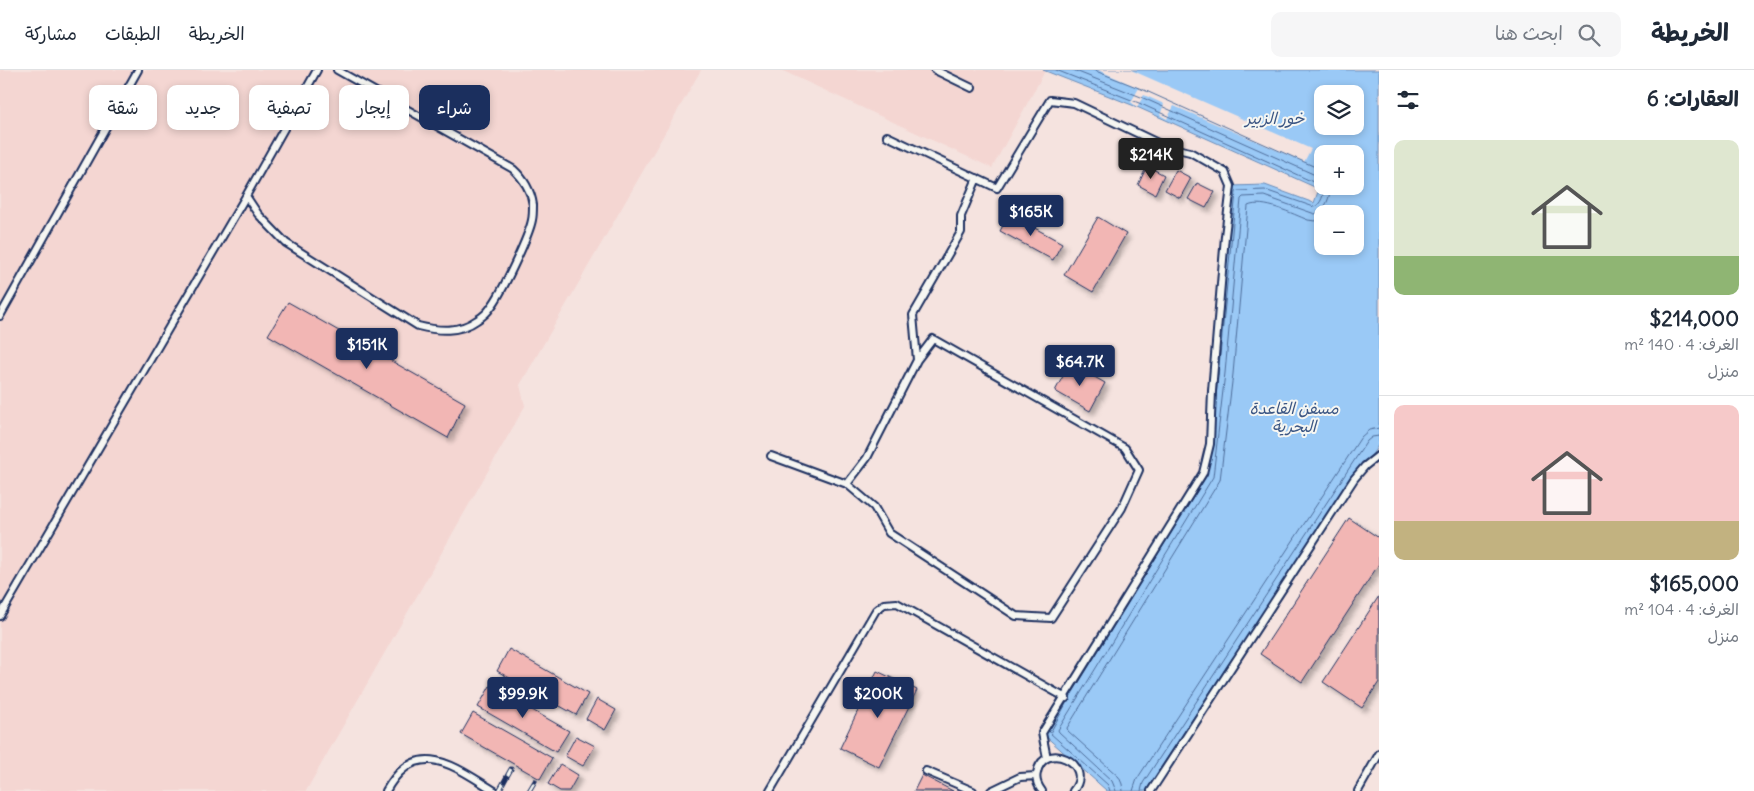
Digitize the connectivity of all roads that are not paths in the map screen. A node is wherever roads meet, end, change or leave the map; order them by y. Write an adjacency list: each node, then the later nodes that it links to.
1 (138, 70): 9 (lane)
2 (317, 70): 8 (lane)
3 (337, 70): 8 (lane)
4 (935, 70): 5 (lane)
5 (972, 88)
6 (887, 136): 7 (lane)
7 (977, 178): 10 (lane); 15 (lane)
8 (246, 196): 14 (lane)
9 (0, 316)
10 (917, 360): 13 (lane); 13 (lane)
11 (1379, 455): 28 (lane)
12 (771, 456): 13 (lane)
13 (847, 484)
14 (0, 616)
15 (1066, 698): 17 (lane); 23 (lane)
16 (1379, 754): 29 (lane)
17 (1047, 758): 19 (lane); 20 (lane)
18 (926, 771): 24 (lane)
19 (1036, 776): 25 (lane); 26 (lane)
20 (1074, 789): 27 (lane)
21 (386, 791): 22 (lane)
22 (495, 791)
23 (770, 791)
24 (972, 791)
25 (990, 791)
26 (1042, 791)
27 (1083, 791)
28 (1151, 791)
29 (1358, 791)

